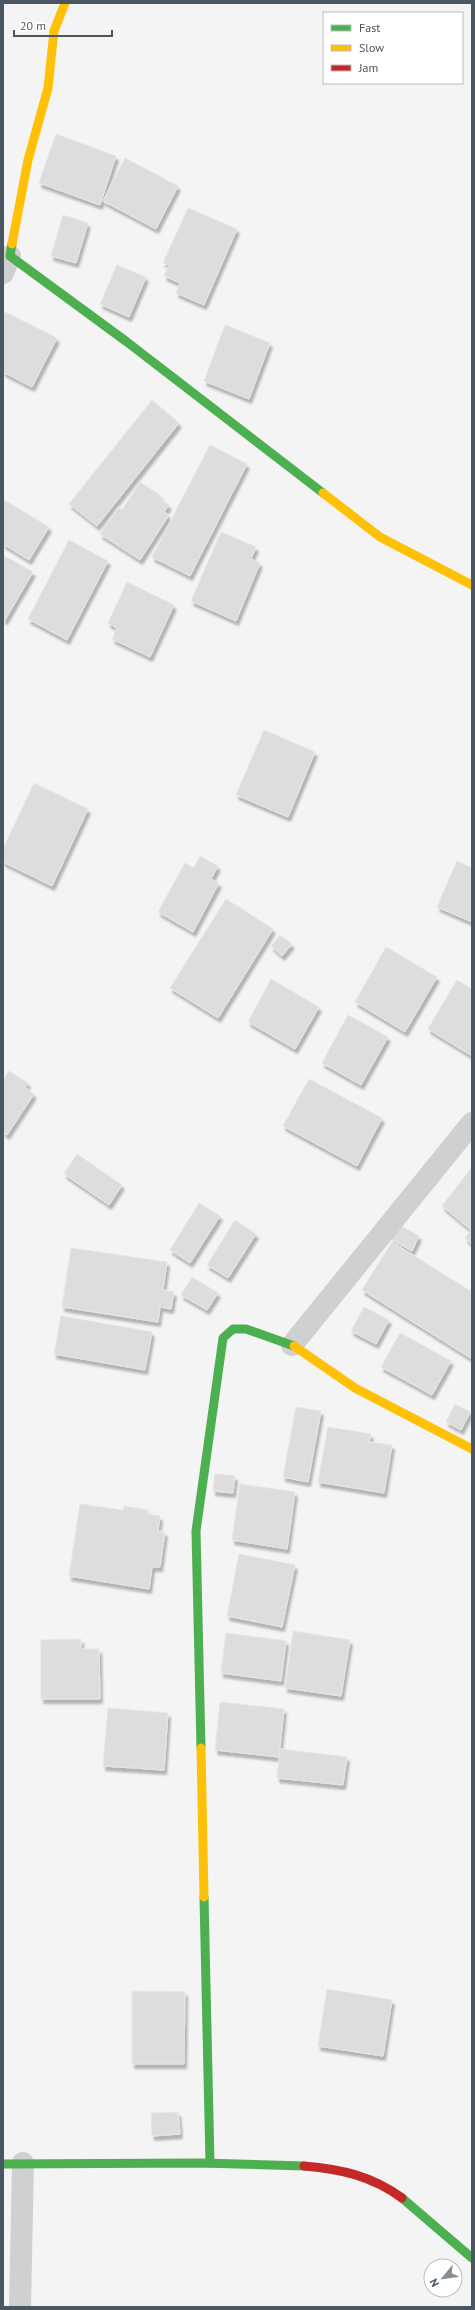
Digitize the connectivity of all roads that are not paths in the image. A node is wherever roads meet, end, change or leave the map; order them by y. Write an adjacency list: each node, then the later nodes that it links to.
1 (65, 3): 2 (street)
2 (7, 265): 3 (street)
3 (472, 585)
4 (472, 1123): 5 (street)
5 (292, 1345): 6 (street); 8 (street)
6 (472, 1449)
7 (13, 2163): 8 (street); 10 (street)
8 (210, 2163): 9 (street)
9 (472, 2258)
10 (20, 2307)

